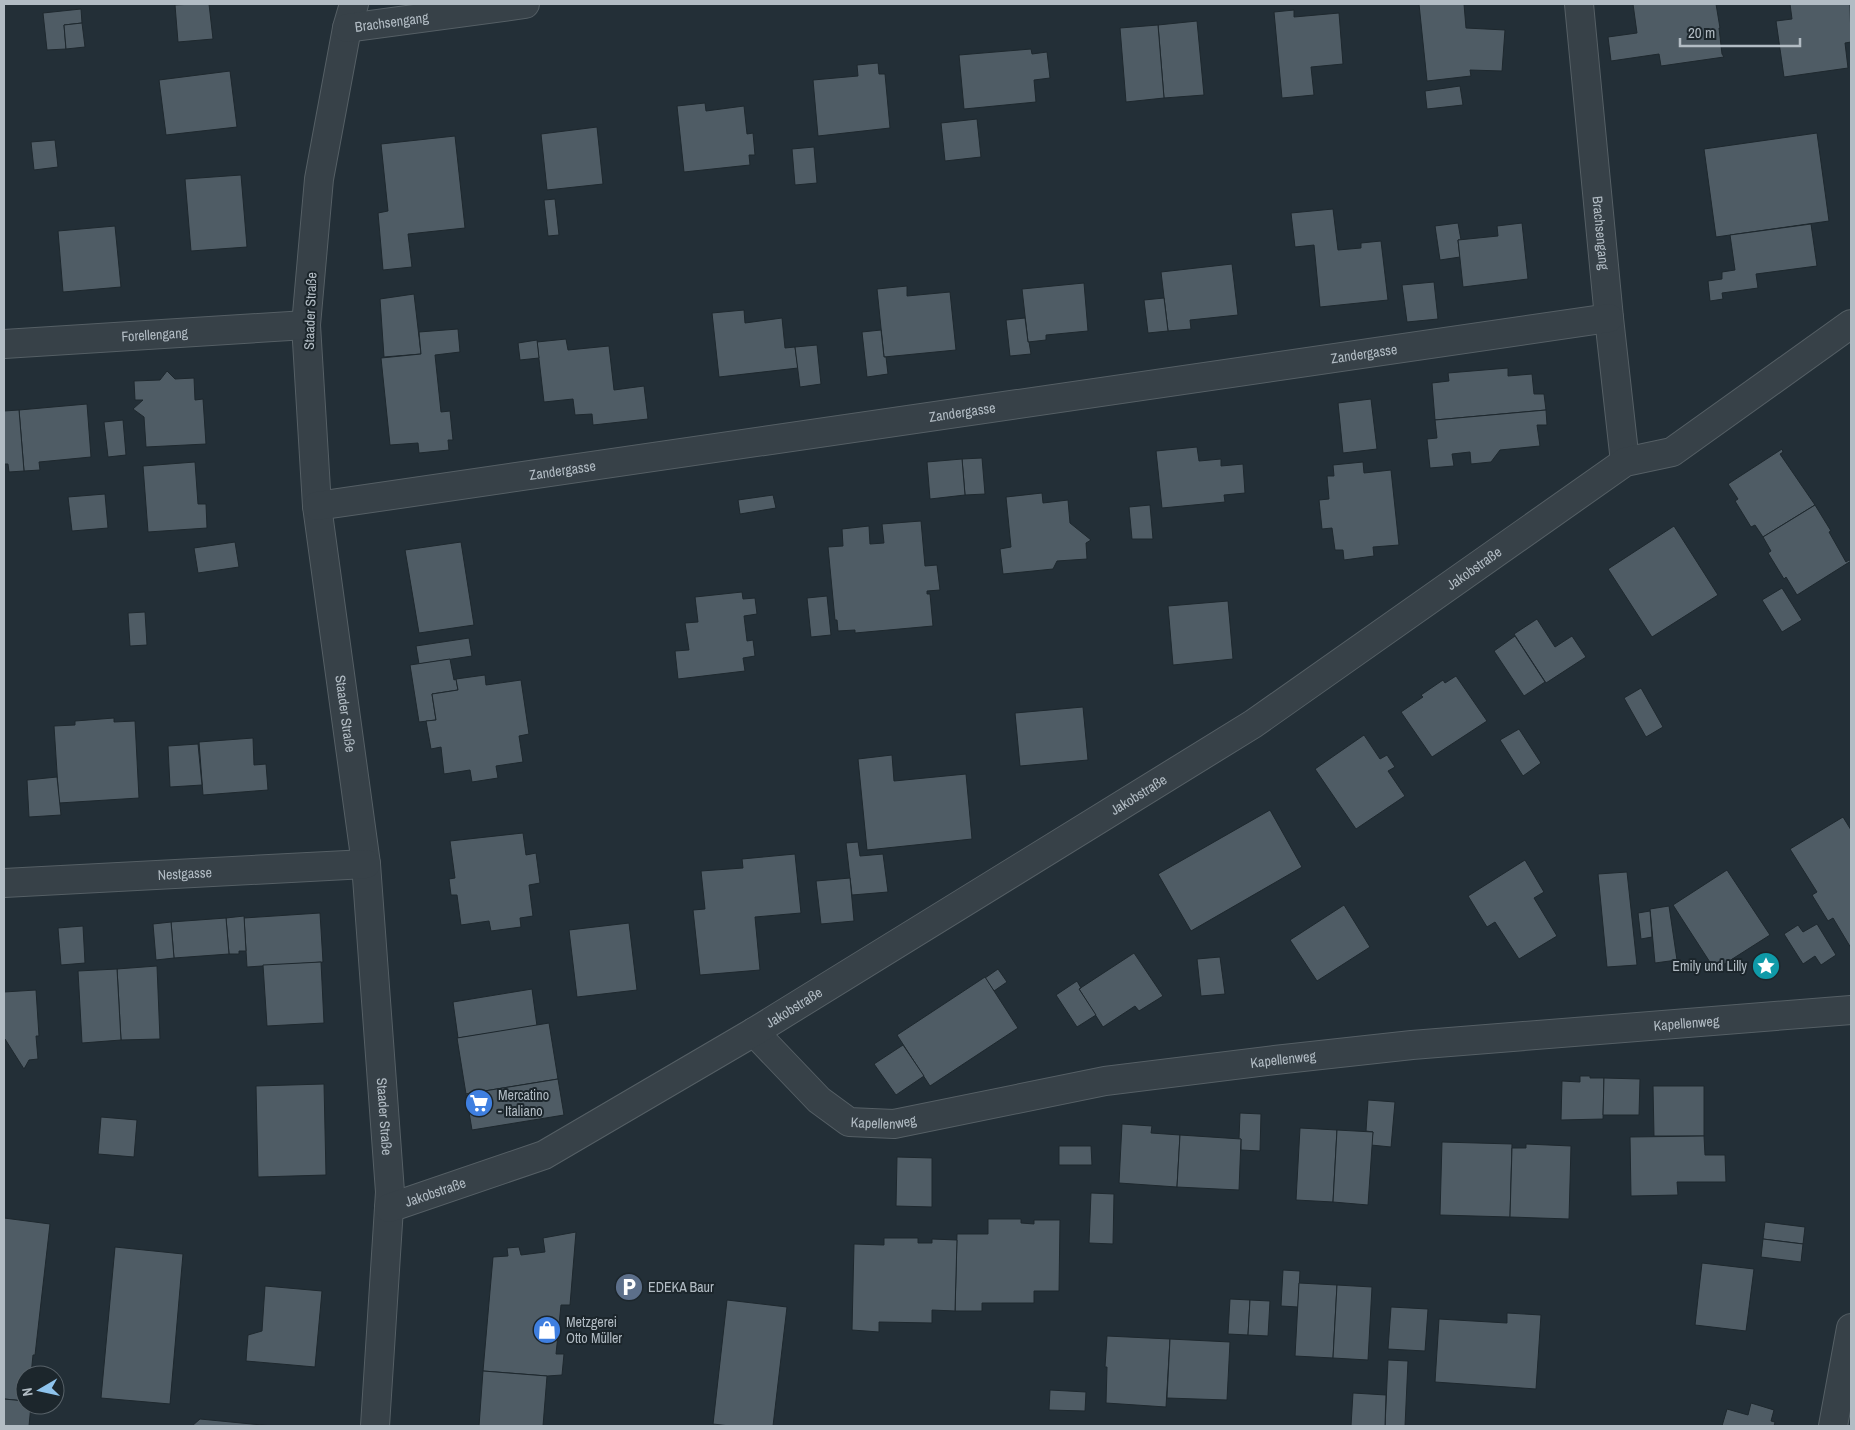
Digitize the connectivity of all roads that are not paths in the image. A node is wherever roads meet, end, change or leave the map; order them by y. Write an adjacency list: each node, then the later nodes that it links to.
1 (525, 4): 3 (street, Brachsengang)
2 (1579, 4): 4 (street, Brachsengang)
3 (350, 16): 6 (street, Staader Straße)
4 (1609, 318): 8 (street, Brachsengang); 9 (street, Zandergasse)
5 (1851, 324): 8 (street, Jakobstraße)
6 (306, 325): 7 (street, Forellengang); 9 (street, Staader Straße)
7 (4, 344)
8 (1625, 462): 13 (street, Jakobstraße)
9 (318, 506): 10 (street, Staader Straße)
10 (366, 864): 11 (street, Nestgasse); 14 (street, Staader Straße)
11 (4, 883)
12 (1851, 1010): 13 (street, Kapellenweg)
13 (754, 1032): 14 (street, Jakobstraße)
14 (389, 1208): 16 (street, Staader Straße)
15 (1851, 1328): 17 (street)
16 (375, 1426)
17 (1833, 1426)

